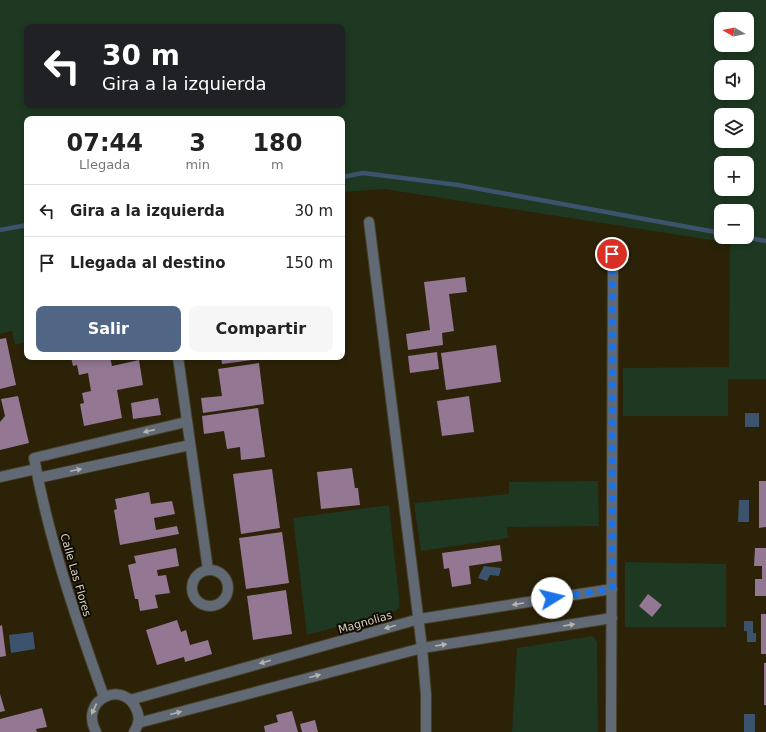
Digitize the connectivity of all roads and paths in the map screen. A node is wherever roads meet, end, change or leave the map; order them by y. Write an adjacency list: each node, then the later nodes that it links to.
1 (369, 222): 11 (street)
2 (612, 254): 9 (street)
3 (178, 360): 4 (street)
4 (186, 422): 5 (street); 6 (street, Calle Las Flores, one-way to 6)
5 (190, 445): 6 (street, one-way to 5); 8 (street)
6 (37, 473): 7 (street); 13 (street, Calle Las Flores)
7 (0, 477)
8 (208, 570)
9 (612, 589): 10 (street); 11 (street, Magnolias, one-way to 11)
10 (612, 618): 12 (street, one-way to 10); 18 (street)
11 (418, 619): 12 (street); 14 (street, Magnolias, one-way to 14)
12 (422, 648): 15 (street, one-way to 12); 17 (street)
13 (104, 697): 14 (street); 16 (street, one-way to 16)
14 (130, 700): 15 (street)
15 (136, 730)
16 (96, 732)
17 (426, 732)
18 (612, 732)

